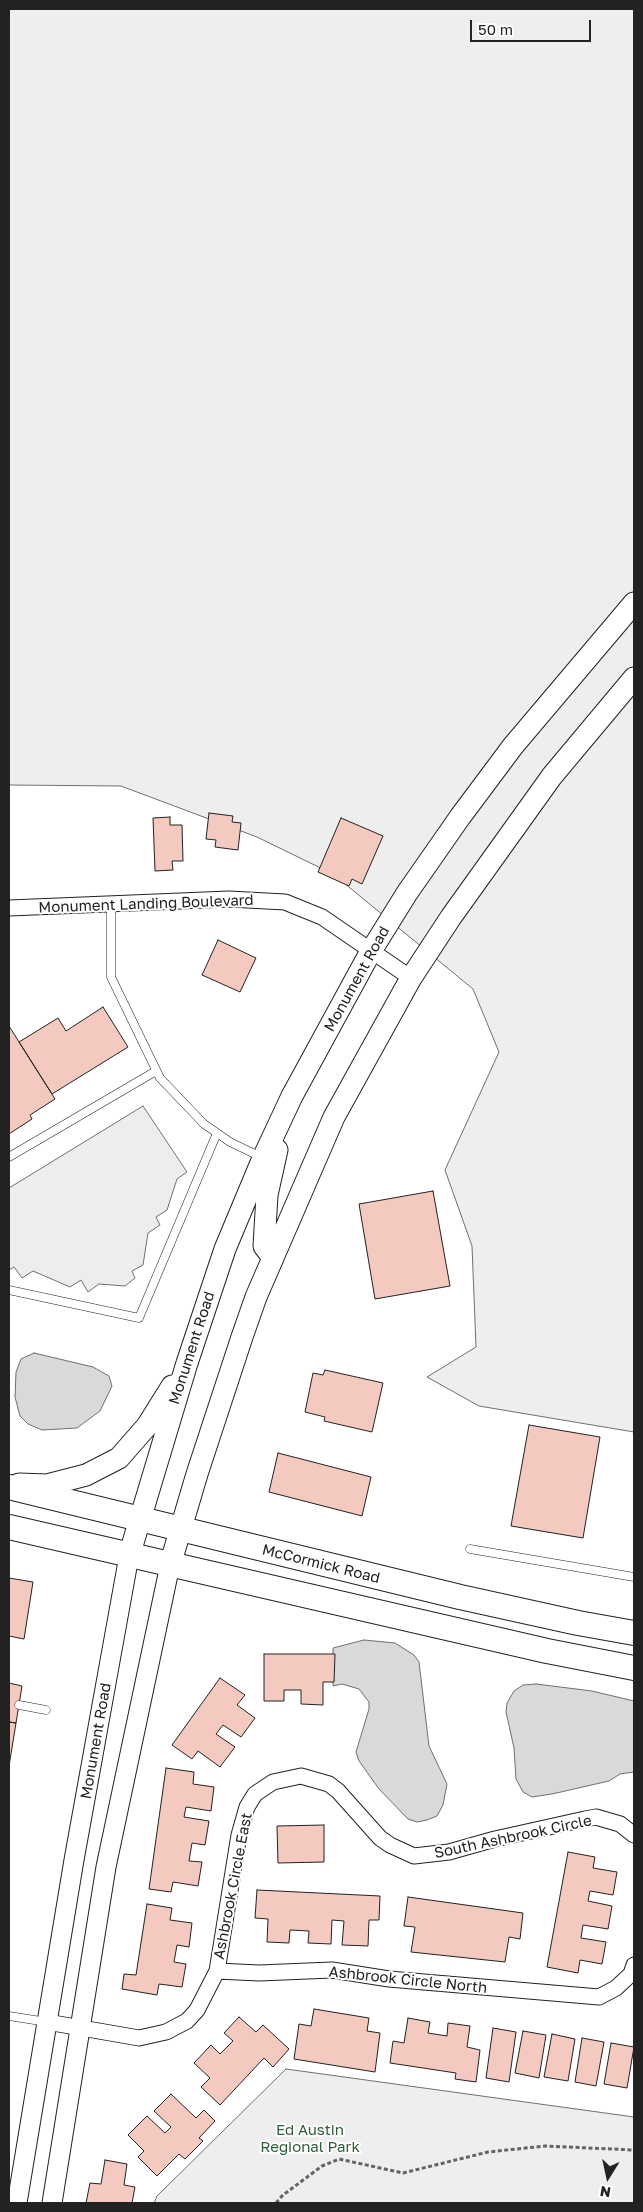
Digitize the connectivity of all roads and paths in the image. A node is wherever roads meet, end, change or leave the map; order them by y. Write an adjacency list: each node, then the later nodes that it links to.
1 (634, 603): 5 (main road, Monument Road)
2 (634, 678): 6 (main road)
3 (111, 905): 4 (street, Monument Landing Boulevard); 5 (street, Monument Landing Boulevard); 7 (lane)
4 (9, 908)
5 (371, 951): 6 (street, Monument Landing Boulevard); 8 (main road, Monument Road)
6 (411, 978): 12 (main road)
7 (156, 1071): 9 (lane); 10 (lane)
8 (292, 1096): 11 (main road, Monument Road); 12 (main road)
9 (217, 1132): 11 (lane); 13 (lane)
10 (9, 1157)
11 (262, 1158): 14 (main road, Monument Road)
12 (273, 1258): 18 (main road)
13 (9, 1290)
14 (187, 1363): 15 (main road); 16 (main road, Monument Road)
15 (9, 1485): 16 (main road, McCormick Road)
16 (139, 1518): 18 (main road, McCormick Road); 20 (main road, Monument Road)
17 (9, 1527): 20 (main road)
18 (181, 1530): 21 (main road); 23 (main road, McCormick Road)
19 (470, 1549): 22 (lane)
20 (129, 1556): 21 (main road); 34 (street, Monument Road)
21 (170, 1565): 24 (main road); 35 (street)
22 (634, 1577)
23 (634, 1632)
24 (532, 1648): 25 (main road); 26 (main road)
25 (634, 1655)
26 (634, 1668)
27 (19, 1705): 28 (lane)
28 (46, 1710)
29 (273, 1782): 30 (street, South Ashbrook Circle); 32 (street, Ashbrook Circle East)
30 (632, 1833)
31 (634, 1965): 32 (street, Ashbrook Circle North)
32 (217, 1971): 35 (street, Ashbrook Circle East)
33 (9, 2016): 34 (lane)
34 (47, 2022): 35 (street, Ashbrook Circle East); 37 (street, Monument Road)
35 (80, 2028): 38 (street)
36 (634, 2150): 39 (path)
37 (18, 2203)
38 (52, 2203)
39 (276, 2203)

